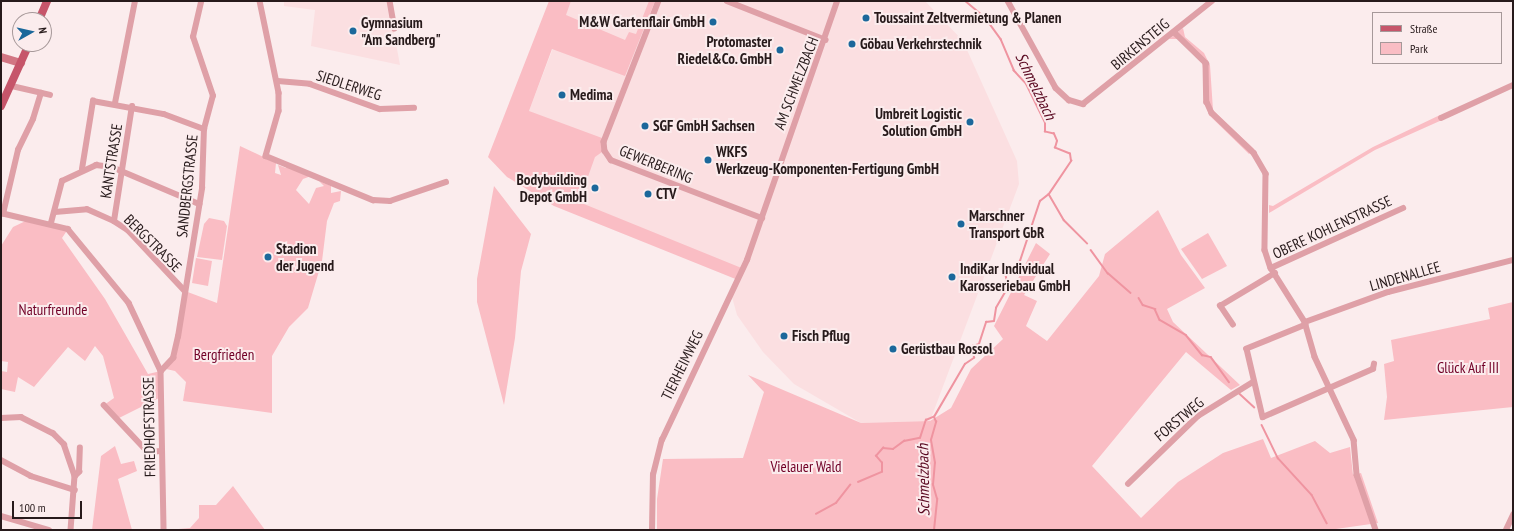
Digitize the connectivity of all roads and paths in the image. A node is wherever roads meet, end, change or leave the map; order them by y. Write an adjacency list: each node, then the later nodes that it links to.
1 (47, 1): 11 (main road)
2 (134, 1): 23 (street)
3 (201, 1): 28 (street, SANDBERGSTRASSE)
4 (260, 1): 18 (street)
5 (390, 1): 12 (street)
6 (659, 1): 36 (street, GEWERBERING)
7 (727, 1): 14 (street)
8 (837, 1): 14 (street, AM SCHMELZBACH)
9 (1008, 1): 13 (street, BIRKENSTEIG)
10 (1212, 1): 13 (street, BIRKENSTEIG)
11 (42, 12)
12 (395, 29)
13 (1174, 32): 40 (street, OBERE KOHLENSTRASSE)
14 (826, 40): 36 (street, AM SCHMELZBACH)
15 (26, 52): 17 (main road)
16 (1, 57): 17 (main road)
17 (22, 63): 20 (main road)
18 (278, 80): 26 (street, SIEDLERWEG); 31 (street)
19 (1513, 85): 27 (street)
20 (12, 86): 21 (street); 24 (main road)
21 (41, 93): 22 (street); 35 (street)
22 (50, 95)
23 (112, 102): 25 (street); 29 (street)
24 (1, 106)
25 (132, 106): 28 (street); 30 (street, KANTSTRASSE)
26 (414, 108)
27 (1441, 118)
28 (204, 129): 32 (street, SANDBERGSTRASSE)
29 (82, 169): 30 (street); 34 (street)
30 (123, 171): 32 (street); 37 (street, KANTSTRASSE)
31 (446, 182)
32 (199, 204): 41 (street, SANDBERGSTRASSE)
33 (1403, 208): 40 (street, OBERE KOHLENSTRASSE)
34 (55, 212): 37 (street, BERGSTRASSE); 38 (street)
35 (2, 214): 38 (street, FRIEDHOFSTRASSE)
36 (762, 218): 61 (street, TIERHEIMWEG)
37 (114, 221): 41 (street, BERGSTRASSE)
38 (51, 223): 45 (street, FRIEDHOFSTRASSE)
39 (1513, 260): 42 (street, LINDENALLEE)
40 (1273, 271): 42 (street, OBERE KOHLENSTRASSE); 43 (street)
41 (185, 292): 45 (street, SANDBERGSTRASSE)
42 (1305, 323): 46 (street); 47 (street, OBERE KOHLENSTRASSE)
43 (1232, 325)
44 (1374, 364): 47 (street)
45 (161, 371): 51 (street, FRIEDHOFSTRASSE)
46 (1253, 382): 47 (street); 54 (street, FORSTWEG)
47 (1331, 389): 62 (street, OBERE KOHLENSTRASSE)
48 (104, 404): 51 (street)
49 (1, 418): 53 (street)
50 (80, 448): 53 (street)
51 (161, 451): 60 (street, FRIEDHOFSTRASSE)
52 (1, 460): 55 (street)
53 (75, 476): 55 (street)
54 (1128, 484)
55 (75, 490): 59 (street)
56 (1513, 515): 63 (street)
57 (1, 516): 58 (street)
58 (49, 530)
59 (71, 530)
60 (164, 530)
61 (652, 530)
62 (1376, 530)
63 (1506, 530)

